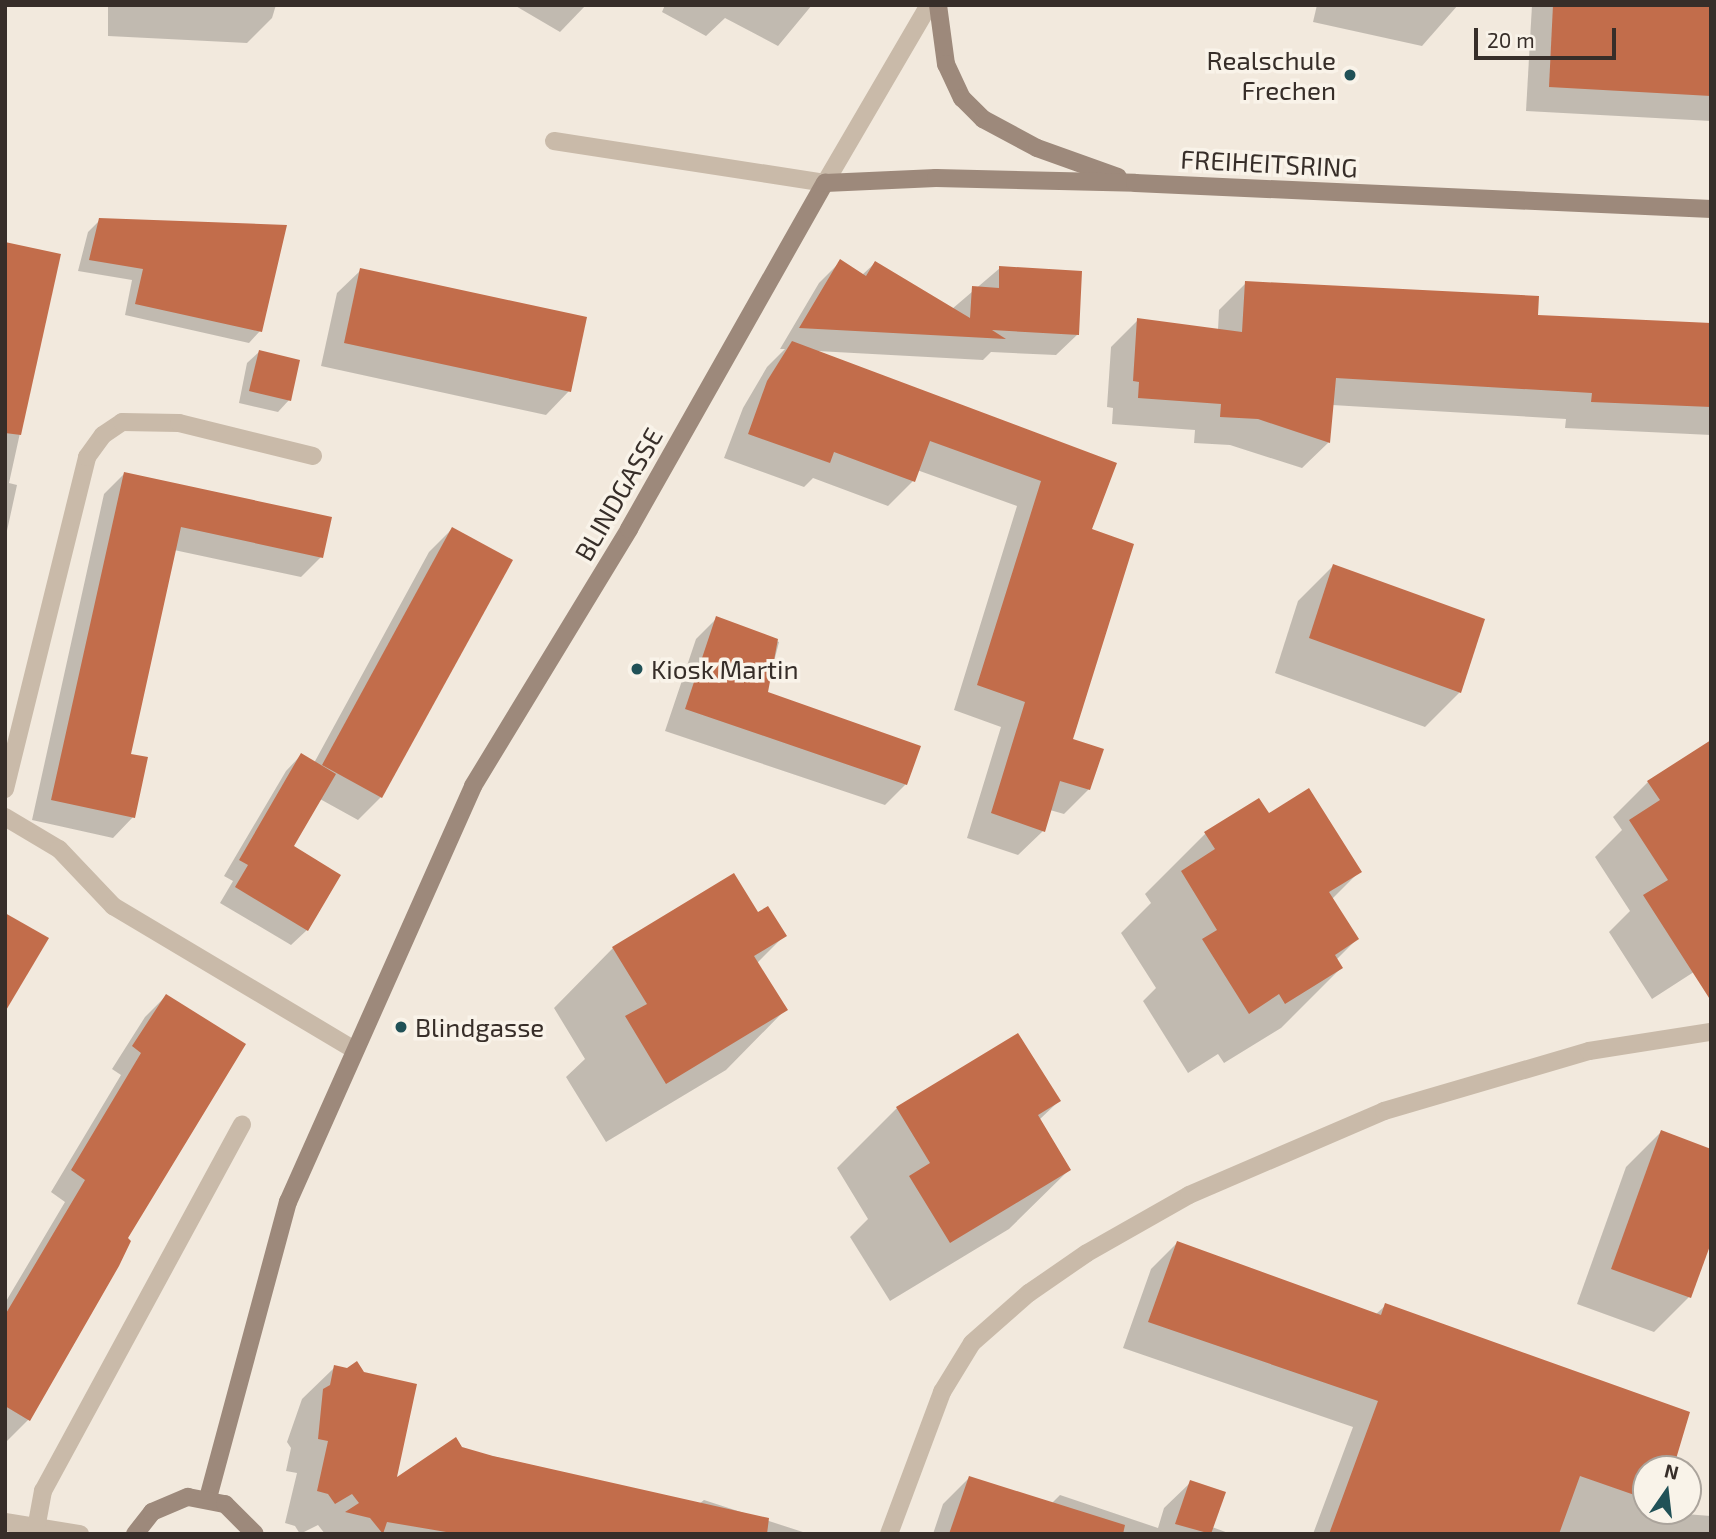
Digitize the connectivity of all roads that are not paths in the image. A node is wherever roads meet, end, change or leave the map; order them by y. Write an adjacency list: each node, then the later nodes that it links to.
1 (929, 5): 4 (street)
2 (938, 5): 5 (main road)
3 (554, 141): 4 (street)
4 (825, 183): 5 (main road, FREIHEITSRING); 11 (main road, BLINDGASSE)
5 (1135, 183): 6 (main road, FREIHEITSRING)
6 (1711, 209)
7 (313, 456): 8 (street)
8 (5, 789)
9 (5, 817): 11 (street)
10 (1711, 1032): 19 (street)
11 (353, 1049): 13 (main road, BLINDGASSE)
12 (242, 1124): 15 (street)
13 (208, 1498): 17 (main road); 18 (main road)
14 (5, 1522): 15 (street)
15 (36, 1530): 16 (street)
16 (80, 1534)
17 (135, 1534)
18 (255, 1534)
19 (889, 1534)

